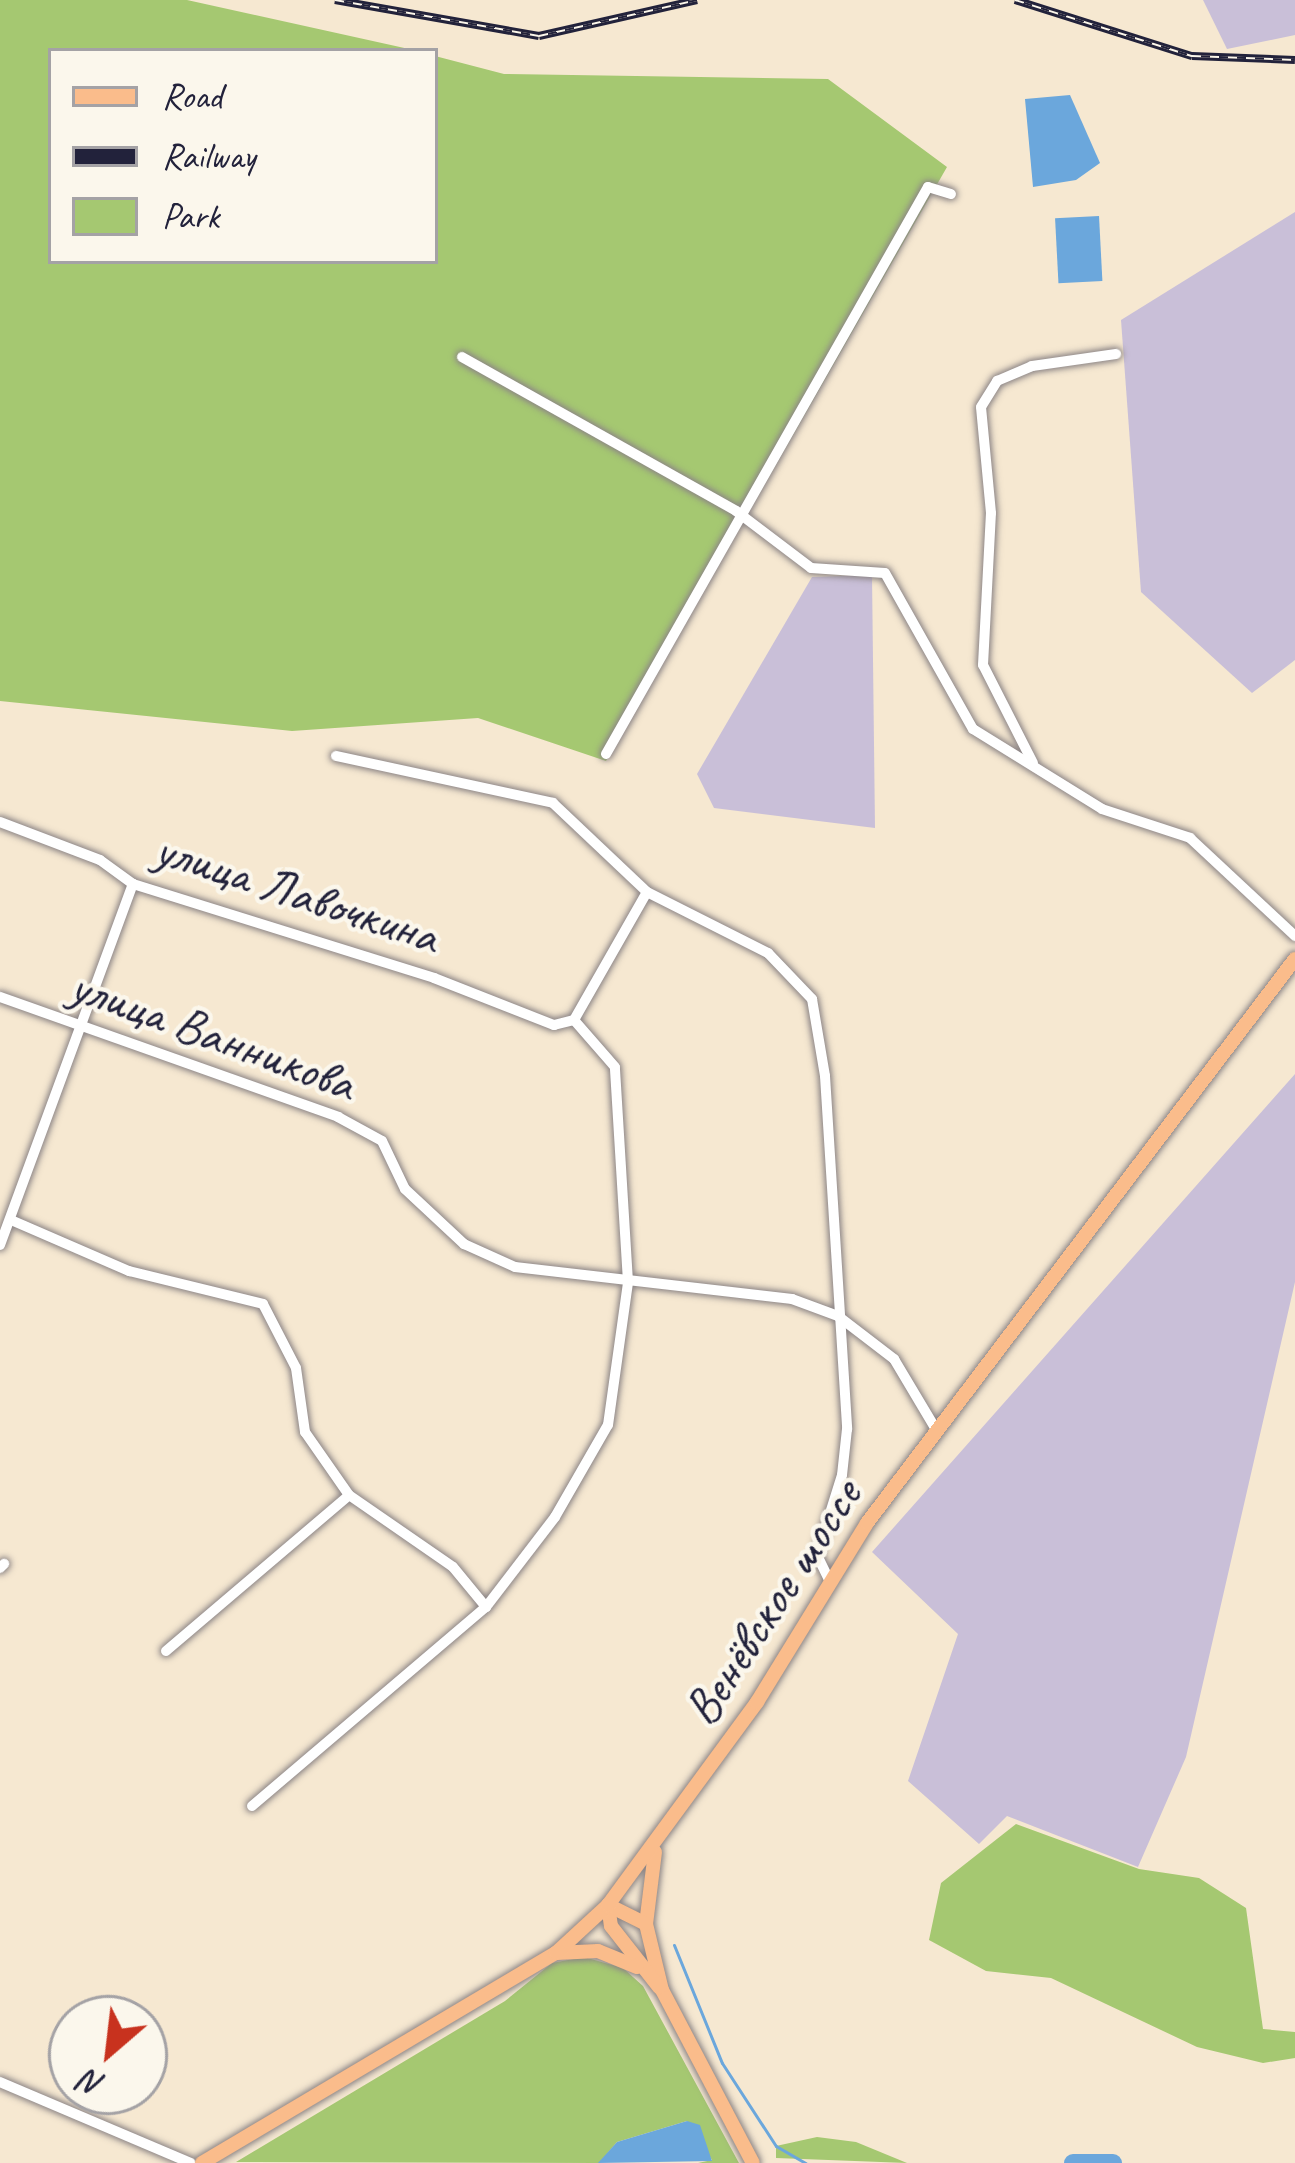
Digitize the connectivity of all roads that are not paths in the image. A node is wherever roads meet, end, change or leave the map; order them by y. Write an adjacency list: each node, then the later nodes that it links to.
1 (951, 194): 4 (street)
2 (1117, 354): 7 (street)
3 (462, 357): 4 (street)
4 (740, 513): 5 (street); 7 (street)
5 (606, 754)
6 (336, 756): 10 (street)
7 (1039, 770): 11 (street)
8 (0, 822): 9 (street, улица Лавочкина)
9 (134, 884): 14 (street, улица Лавочкина); 15 (street)
10 (647, 892): 14 (street); 20 (street)
11 (1295, 936)
12 (1295, 959): 21 (main road, Венёвское шоссе)
13 (0, 997): 15 (street, улица Ванникова)
14 (574, 1021): 19 (street)
15 (80, 1025): 16 (street); 19 (street, улица Ванникова)
16 (6, 1201): 17 (street)
17 (11, 1220): 18 (street); 22 (street)
18 (0, 1245)
19 (628, 1282): 20 (street, улица Ванникова); 24 (street)
20 (838, 1316): 21 (street); 23 (street)
21 (937, 1432): 23 (main road, Венёвское шоссе)
22 (349, 1495): 24 (street); 25 (street)
23 (830, 1582): 27 (main road, Венёвское шоссе)
24 (486, 1607): 26 (street)
25 (166, 1651)
26 (252, 1806)
27 (667, 1826): 28 (main road, Венёвское шоссе); 29 (main road)
28 (608, 1905): 29 (main road); 30 (main road, Венёвское шоссе); 31 (main road)
29 (646, 1924): 32 (main road)
30 (556, 1953): 31 (main road); 35 (main road, Венёвское шоссе)
31 (647, 1974): 32 (main road)
32 (662, 1990): 36 (main road)
33 (0, 2082): 34 (street)
34 (191, 2163)
35 (202, 2163)
36 (753, 2163)

